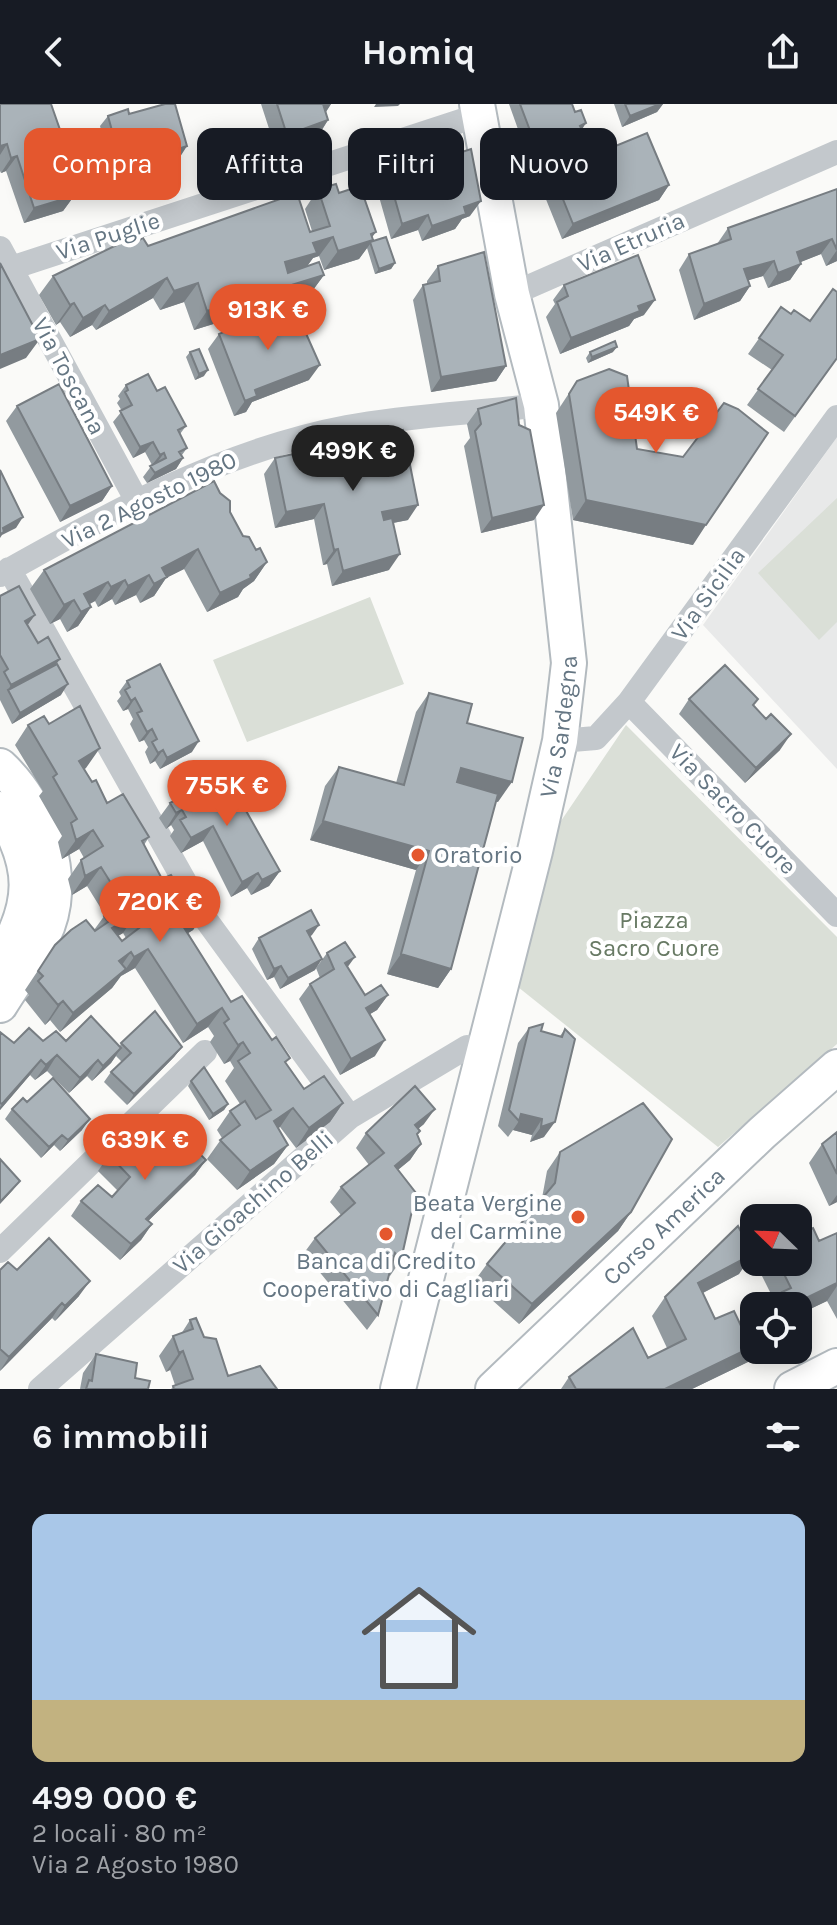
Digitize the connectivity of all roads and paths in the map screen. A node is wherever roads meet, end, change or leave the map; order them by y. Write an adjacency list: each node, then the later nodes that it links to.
1 (478, 110): 3 (street, Via Puglie); 4 (street, Via Sardegna)
2 (837, 152): 4 (street, Via Etruria)
3 (5, 258): 7 (street, Via Toscana)
4 (512, 294): 5 (street, Via Sardegna)
5 (541, 405): 7 (street, Via 2 Agosto 1980); 10 (street, Via Sardegna)
6 (837, 417): 9 (street, Via Sicilia)
7 (138, 503): 8 (street, Via 2 Agosto 1980)
8 (5, 572): 20 (street)
9 (629, 702): 10 (street, Via Sicilia); 13 (street, Via Sacro Cuore)
10 (560, 741): 17 (street, Via Sardegna)
11 (0, 766): 15 (street)
12 (0, 809): 14 (street)
13 (837, 915)
14 (0, 961)
15 (0, 1005)
16 (205, 1052): 21 (street)
17 (486, 1053): 20 (street, Via Gioachino Belli); 22 (street, Via Sardegna)
18 (837, 1067): 27 (street, Corso America)
19 (837, 1099): 28 (street, Corso America)
20 (350, 1117): 24 (street, Via Gioachino Belli)
21 (0, 1251)
22 (410, 1341): 25 (street, Via Sardegna); 26 (street, Via Sardegna)
23 (837, 1366): 29 (street)
24 (40, 1389)
25 (398, 1389)
26 (412, 1389)
27 (493, 1389)
28 (514, 1389)
29 (792, 1389)

